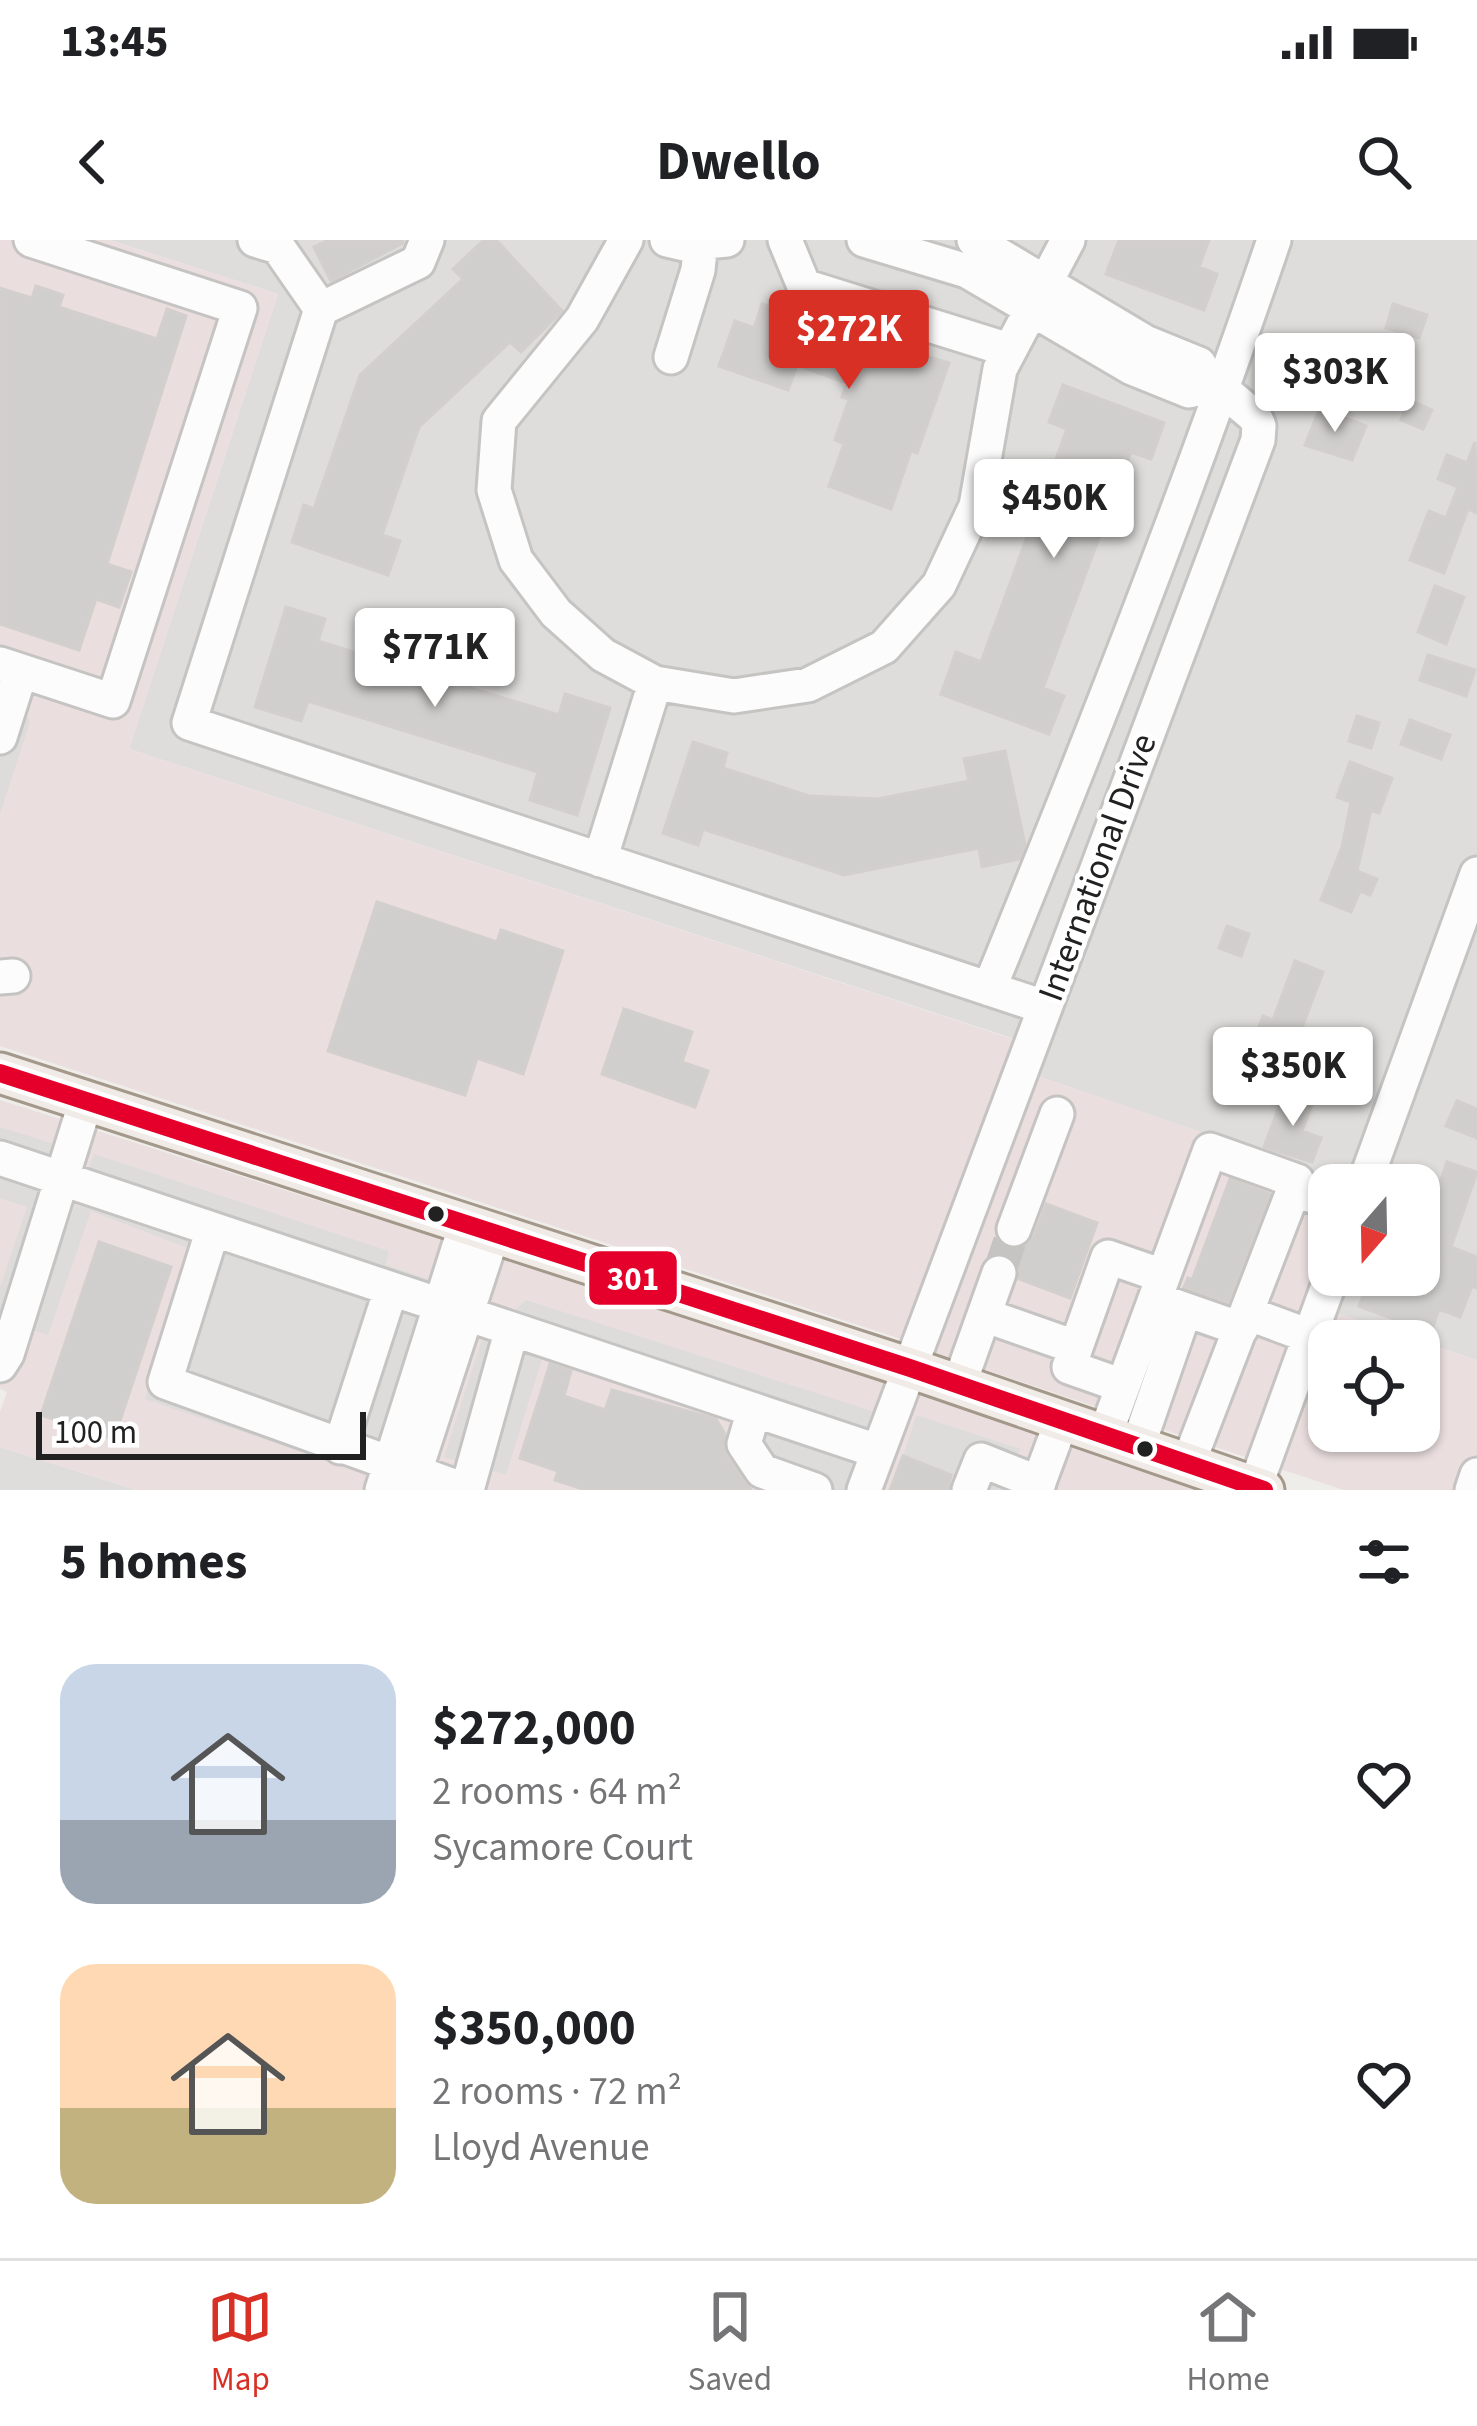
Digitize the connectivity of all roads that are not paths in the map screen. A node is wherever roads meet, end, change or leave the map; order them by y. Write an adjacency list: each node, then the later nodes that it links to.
1 (31, 240): 16 (street)
2 (427, 240): 12 (street)
3 (626, 240): 17 (street)
4 (784, 240): 13 (street)
5 (864, 240): 11 (street)
6 (974, 240): 11 (street)
7 (1069, 240): 11 (street)
8 (1274, 240): 15 (street)
9 (699, 241): 14 (street)
10 (275, 242): 12 (street)
11 (1039, 297): 13 (street); 15 (street)
12 (321, 309): 19 (street)
13 (1009, 350): 17 (street)
14 (671, 357)
15 (1217, 388): 21 (street); 22 (street, International Drive)
16 (10, 667): 18 (street)
17 (655, 683): 19 (street)
18 (0, 737)
19 (599, 860): 21 (street)
20 (1477, 874): 27 (street)
21 (989, 989): 22 (street)
22 (1044, 1007): 45 (street, International Drive)
23 (0, 1073): 24 (main road)
24 (86, 1101): 28 (street); 31 (main road)
25 (1057, 1114): 32 (street)
26 (0, 1158): 28 (street)
27 (1372, 1164)
28 (62, 1178): 33 (street); 44 (street)
29 (1293, 1190): 30 (street); 36 (street); 39 (street)
30 (1308, 1195)
31 (480, 1228): 37 (street); 45 (main road)
32 (1014, 1229)
33 (212, 1232): 35 (street); 51 (street)
34 (999, 1273): 38 (street)
35 (391, 1289): 37 (street); 51 (street)
36 (1168, 1295): 39 (street); 43 (street); 47 (street); 50 (street)
37 (454, 1309): 40 (street); 55 (street)
38 (984, 1315): 43 (street); 46 (street)
39 (1244, 1321): 41 (street); 53 (street)
40 (512, 1329): 48 (street); 58 (street)
41 (1308, 1336)
42 (1308, 1342): 57 (street)
43 (1076, 1347): 47 (street)
44 (0, 1365)
45 (910, 1368): 46 (main road); 52 (street, International Drive)
46 (959, 1385): 49 (main road)
47 (1124, 1386): 50 (street)
48 (754, 1410): 52 (street); 59 (street)
49 (1062, 1420): 50 (main road); 56 (street)
50 (1122, 1440): 53 (main road)
51 (340, 1447): 55 (street)
52 (877, 1451): 60 (street, International Drive)
53 (1189, 1464): 57 (main road)
54 (1477, 1474): 62 (street)
55 (399, 1479): 58 (street)
56 (1037, 1487): 61 (street)
57 (1259, 1489)
58 (466, 1490)
59 (815, 1490)
60 (864, 1490)
61 (969, 1490)
62 (1472, 1490)

